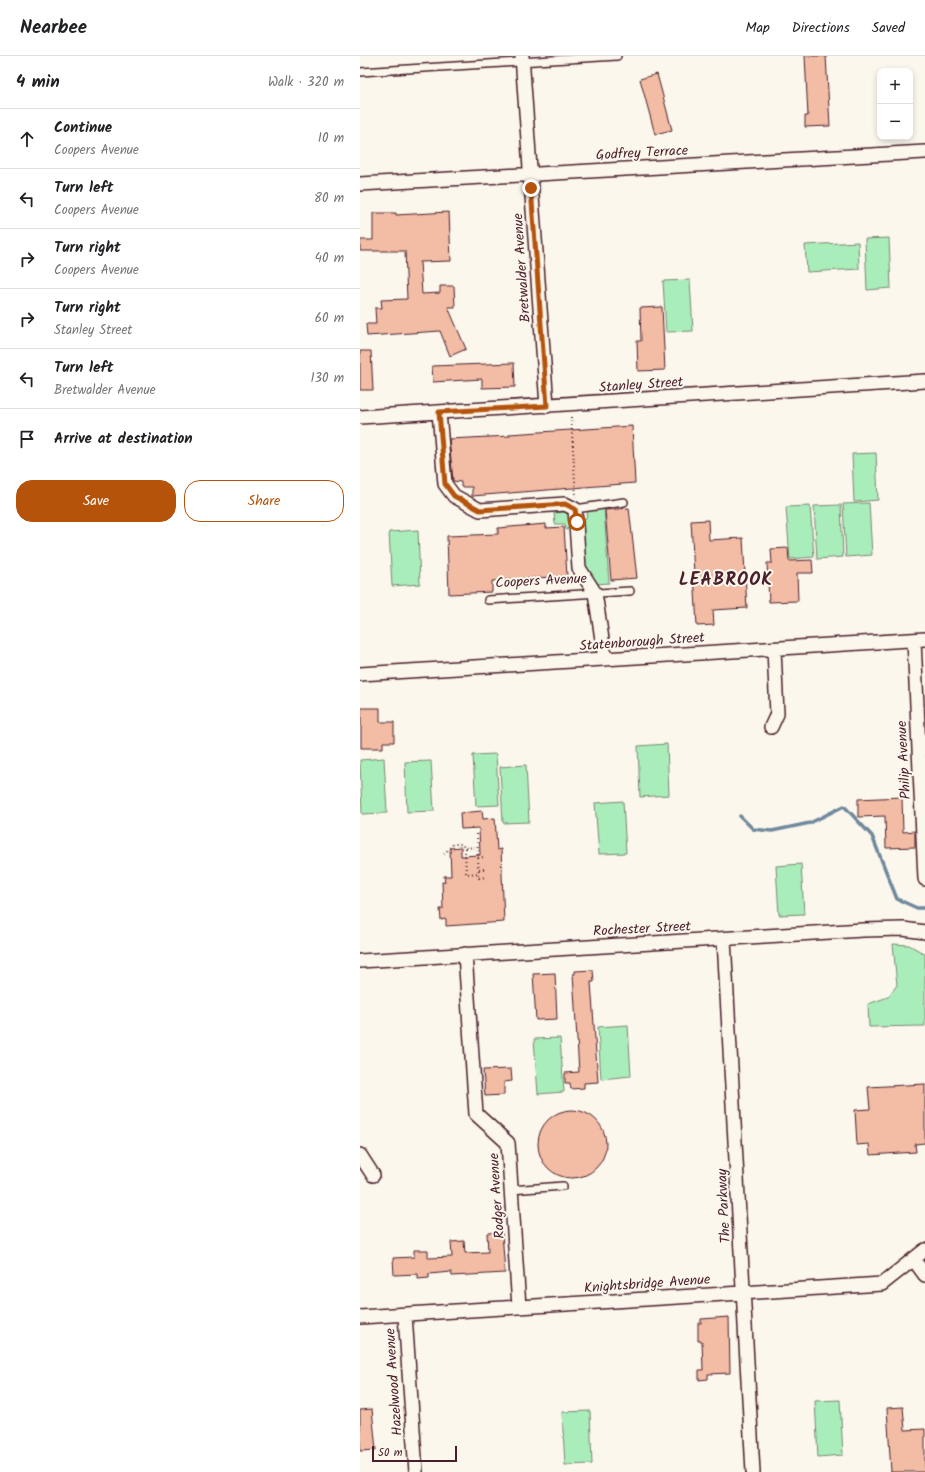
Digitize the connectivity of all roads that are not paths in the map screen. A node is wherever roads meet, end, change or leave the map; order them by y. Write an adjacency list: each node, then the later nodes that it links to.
1 (617, 56): 2 (lane)
2 (522, 59): 3 (lane); 5 (street, Bretwalder Avenue)
3 (360, 72)
4 (925, 152): 5 (street, Godfrey Terrace)
5 (530, 174): 6 (street, Godfrey Terrace); 8 (street, Bretwalder Avenue)
6 (360, 184)
7 (925, 381): 8 (street, Stanley Street)
8 (547, 406): 9 (street, Stanley Street)
9 (439, 412): 10 (street, Stanley Street); 12 (street)
10 (360, 417)
11 (624, 502): 12 (lane)
12 (576, 503): 14 (street, Coopers Avenue)
13 (630, 591): 14 (lane, Coopers Avenue)
14 (595, 593): 15 (lane, Coopers Avenue); 18 (street, Coopers Avenue)
15 (488, 600)
16 (919, 640): 17 (street, Statenborough Street); 21 (street, Philip Avenue)
17 (774, 649): 18 (street, Statenborough Street); 20 (street)
18 (605, 659): 19 (street, Statenborough Street)
19 (360, 674)
20 (772, 727)
21 (925, 879)
22 (925, 932): 23 (street, Rochester Street)
23 (724, 939): 24 (street, Rochester Street); 33 (street, The Parkway)
24 (465, 954): 25 (street, Rochester Street); 29 (street, Rodger Avenue)
25 (360, 961)
26 (360, 1155): 27 (street)
27 (373, 1175)
28 (563, 1186): 29 (lane)
29 (511, 1190): 34 (street, Rodger Avenue)
30 (925, 1250): 31 (street, Knightsbridge Avenue)
31 (914, 1260): 32 (street); 33 (street, Knightsbridge Avenue)
32 (925, 1275)
33 (744, 1292): 34 (street, Knightsbridge Avenue); 38 (street, The Parkway)
34 (519, 1307): 35 (street, Knightsbridge Avenue)
35 (405, 1315): 36 (street, Knightsbridge Avenue); 37 (street, Hazelwood Avenue)
36 (360, 1317)
37 (416, 1472)
38 (753, 1472)

